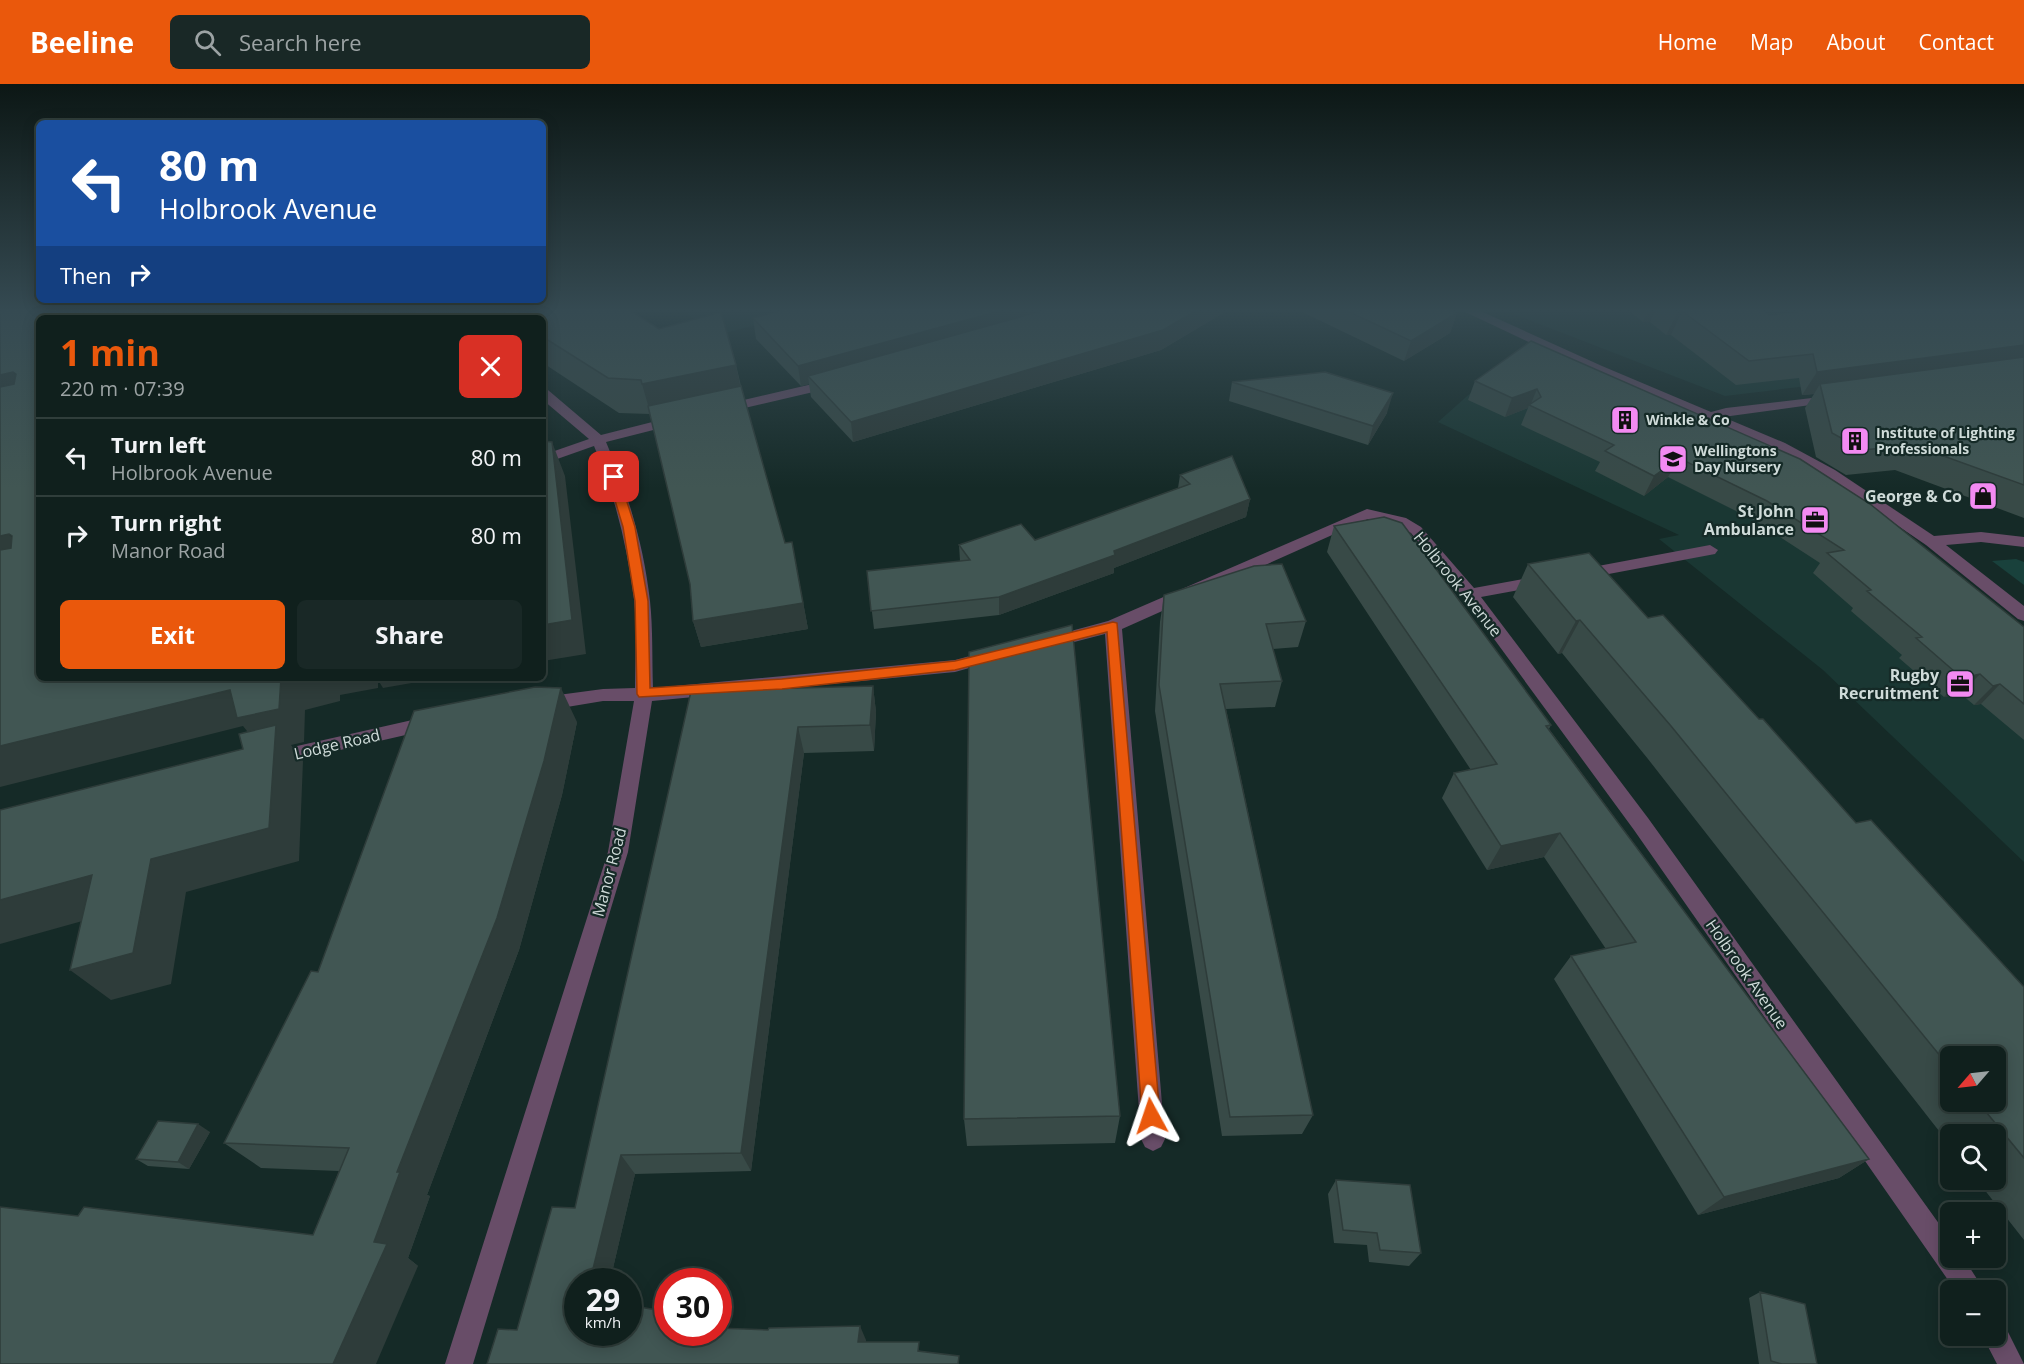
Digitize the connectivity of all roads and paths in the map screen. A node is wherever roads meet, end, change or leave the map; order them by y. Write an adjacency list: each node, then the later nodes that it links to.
1 (1601, 369): 7 (street)
2 (850, 379): 5 (street)
3 (546, 395): 8 (street, Manor Road)
4 (1842, 397): 7 (street)
5 (712, 412)
6 (689, 417): 8 (street)
7 (1710, 417): 10 (street)
8 (598, 440): 9 (street); 18 (street, Manor Road)
9 (546, 459)
10 (1931, 542): 11 (street); 14 (street)
11 (2024, 542)
12 (1710, 550): 13 (street)
13 (1470, 594): 15 (street, Holbrook Avenue); 23 (street, Holbrook Avenue)
14 (2024, 615)
15 (1113, 626): 16 (street, Holbrook Avenue); 22 (street)
16 (1034, 646)
17 (1012, 651): 18 (street)
18 (644, 694): 19 (street); 25 (street, Manor Road)
19 (524, 707)
20 (445, 720): 21 (street, Lodge Road)
21 (254, 762)
22 (1153, 1139)
23 (1964, 1280)
24 (2002, 1346): 26 (street)
25 (459, 1364)
26 (2011, 1364)

